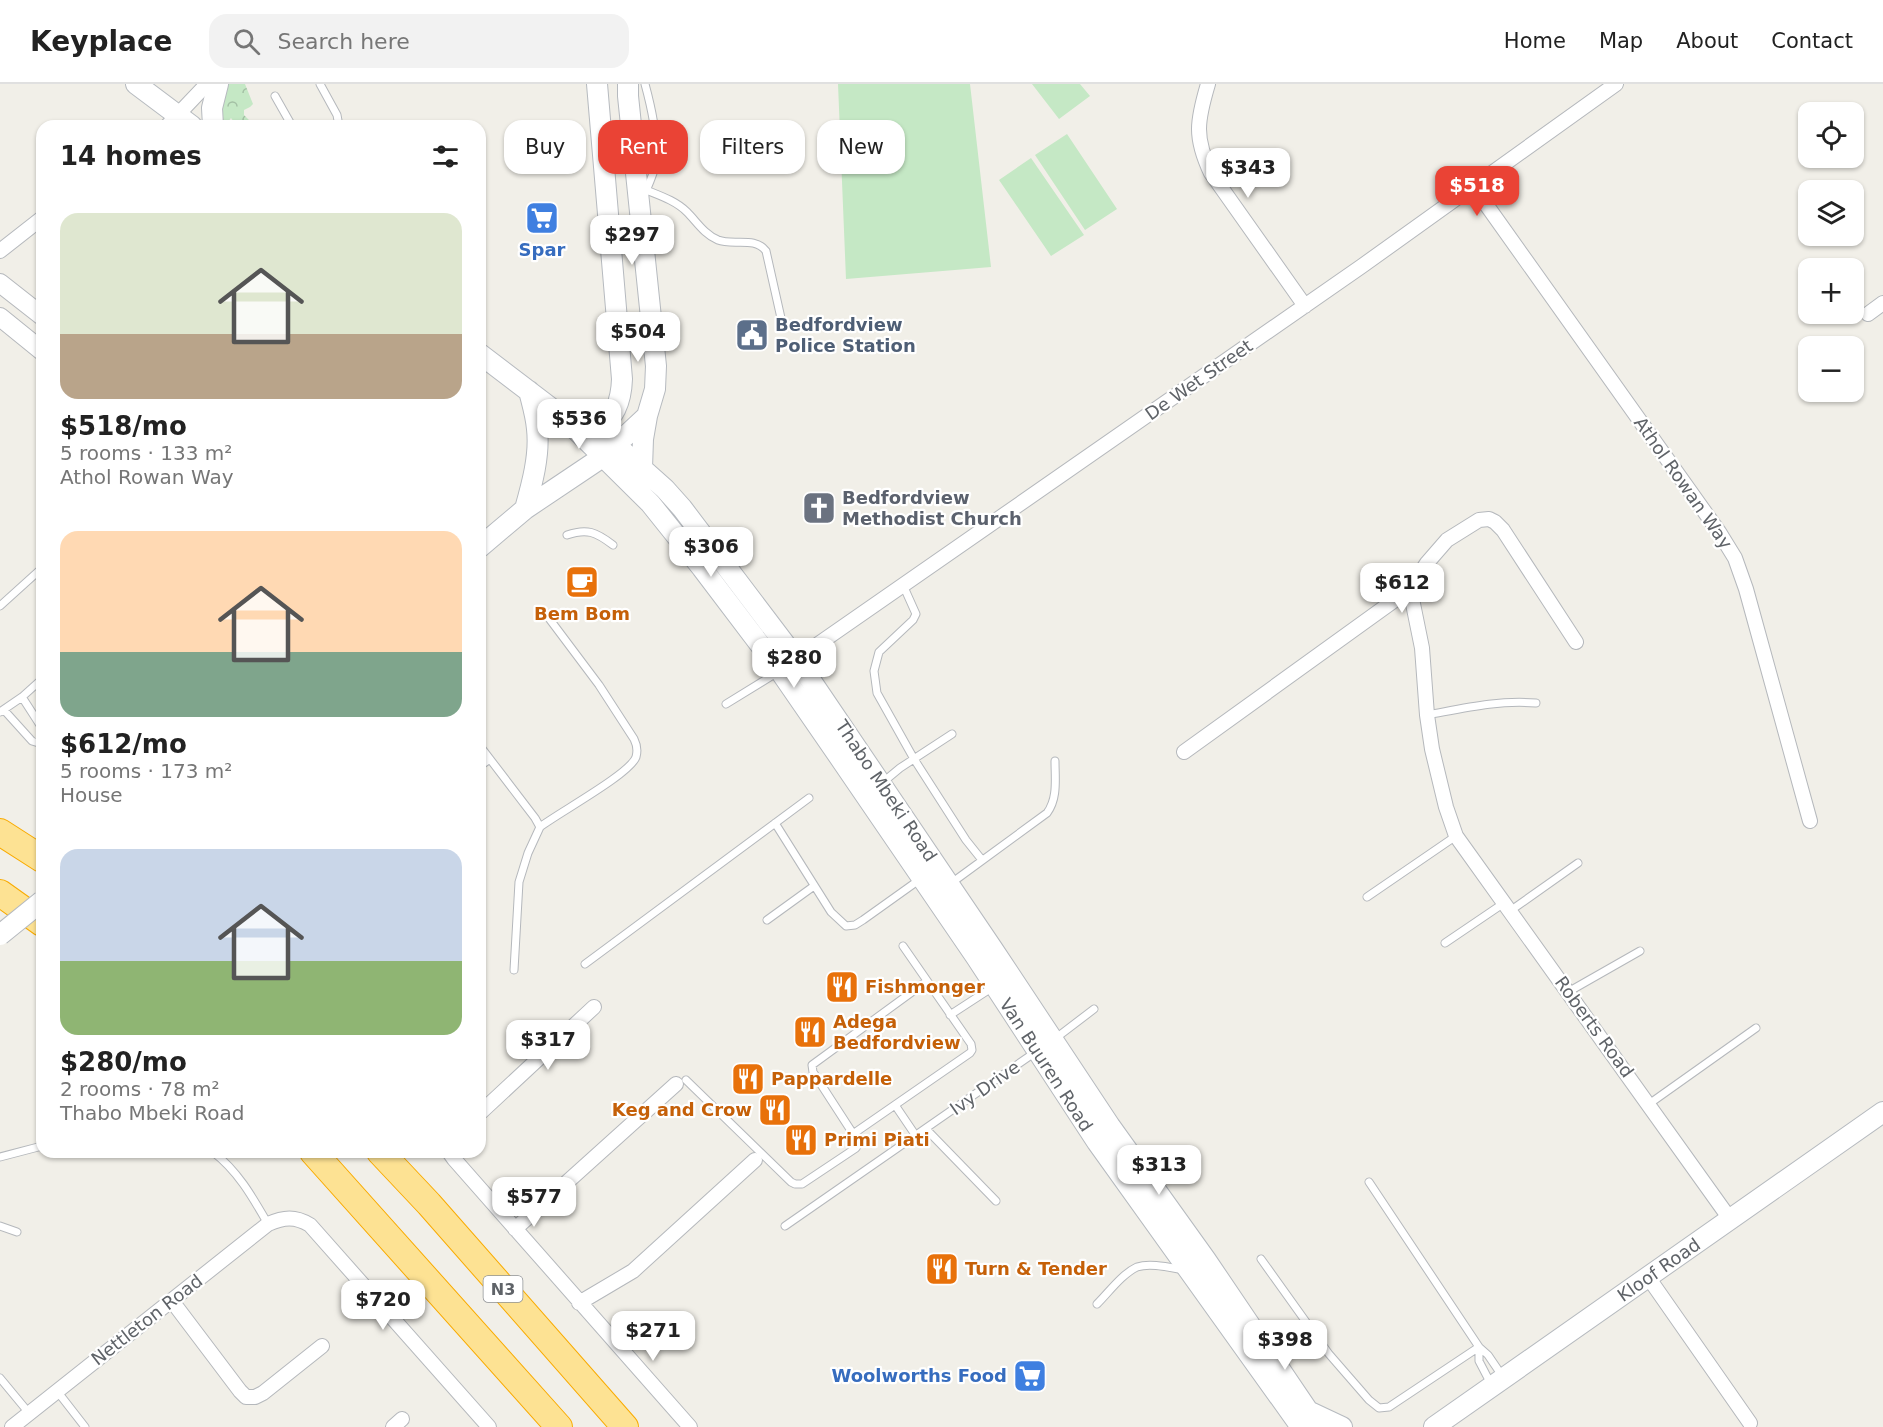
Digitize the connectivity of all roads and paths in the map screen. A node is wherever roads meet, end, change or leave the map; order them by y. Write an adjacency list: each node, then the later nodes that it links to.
1 (136, 84): 11 (main road)
2 (207, 84): 12 (street)
3 (218, 84): 13 (main road)
4 (320, 84): 15 (lane)
5 (597, 84): 29 (main road)
6 (628, 84): 17 (main road)
7 (645, 84): 17 (lane)
8 (1208, 84): 22 (street)
9 (1616, 84): 16 (street, De Wet Street)
10 (275, 96): 14 (lane)
11 (177, 120)
12 (180, 120)
13 (213, 120)
14 (289, 120)
15 (338, 120)
16 (1473, 186): 22 (street, De Wet Street); 64 (street, Athol Rowan Way)
17 (643, 195): 26 (lane); 27 (main road)
18 (36, 223): 19 (street)
19 (0, 250)
20 (0, 283): 23 (street)
21 (1883, 303): 24 (street)
22 (1305, 306): 40 (street, De Wet Street)
23 (36, 311)
24 (1868, 314)
25 (0, 317): 28 (street)
26 (781, 318)
27 (653, 343): 29 (main road); 32 (main road)
28 (36, 346)
29 (620, 346): 33 (main road)
30 (486, 359): 31 (main road)
31 (529, 391): 33 (main road); 35 (main road)
32 (647, 416): 33 (main road); 34 (main road)
33 (602, 444): 34 (main road); 35 (main road)
34 (637, 475): 45 (main road, Thabo Mbeki Road); 46 (main road, Thabo Mbeki Road)
35 (525, 509): 37 (main road)
36 (567, 535): 38 (lane)
37 (486, 542)
38 (613, 545)
39 (36, 573): 42 (lane)
40 (903, 585): 45 (street, De Wet Street); 59 (lane)
41 (1410, 589): 44 (street); 52 (street, Roberts Road); 56 (street)
42 (0, 606)
43 (545, 613): 66 (lane)
44 (1576, 642)
45 (797, 660): 46 (street, De Wet Street); 62 (main road, Thabo Mbeki Road)
46 (780, 671): 50 (lane); 62 (main road, Thabo Mbeki Road)
47 (36, 684): 48 (lane)
48 (22, 697): 51 (lane); 53 (lane)
49 (1536, 703): 52 (lane)
50 (726, 704)
51 (2, 711): 55 (lane)
52 (1427, 715): 68 (street, Roberts Road)
53 (36, 719)
54 (952, 734): 59 (lane)
55 (36, 742)
56 (1184, 752)
57 (486, 754): 58 (lane)
58 (490, 759): 61 (lane); 66 (lane)
59 (914, 759): 62 (lane); 70 (lane)
60 (1055, 761): 70 (lane)
61 (486, 762)
62 (873, 790): 72 (main road, Thabo Mbeki Road); 72 (main road, Thabo Mbeki Road)
63 (809, 798): 65 (lane)
64 (1810, 820)
65 (775, 823): 73 (lane); 86 (lane)
66 (540, 827): 87 (lane)
67 (0, 832): 69 (highway)
68 (1456, 836): 76 (lane); 78 (street, Roberts Road)
69 (36, 855)
70 (982, 860): 74 (lane)
71 (1578, 863): 78 (lane)
72 (929, 872): 73 (lane); 74 (main road, Thabo Mbeki Road)
73 (814, 886): 80 (lane)
74 (942, 890): 85 (main road, Thabo Mbeki Road)
75 (0, 893): 79 (highway)
76 (1367, 897)
77 (36, 906): 81 (main road, bridge)
78 (1507, 907): 82 (lane); 90 (street, Roberts Road)
79 (36, 919)
80 (767, 920)
81 (0, 935)
82 (1445, 944)
83 (903, 945): 88 (lane)
84 (1640, 951): 90 (lane)
85 (984, 952): 89 (main road, Van Buuren Road); 95 (main road, Van Buuren Road)
86 (585, 964)
87 (514, 970)
88 (927, 981): 93 (lane); 102 (lane)
89 (995, 986): 93 (lane); 95 (main road, Van Buuren Road)
90 (1568, 992): 97 (street, Roberts Road)
91 (594, 1007): 99 (street)
92 (1094, 1010): 95 (lane, Ivy Drive)
93 (950, 1015): 98 (lane)
94 (1756, 1028): 97 (lane)
95 (1044, 1046): 101 (lane, Ivy Drive); 120 (main road, Van Buuren Road); 120 (main road, Van Buuren Road)
96 (681, 1082): 102 (lane); 117 (street)
97 (1649, 1104): 113 (street, Roberts Road)
98 (895, 1105): 102 (lane); 103 (lane)
99 (486, 1107)
100 (1883, 1112): 113 (main road, Kloof Road)
101 (926, 1129): 103 (lane, Ivy Drive); 112 (lane)
102 (854, 1134)
103 (916, 1136): 116 (lane, Ivy Drive)
104 (36, 1148): 105 (lane)
105 (0, 1157)
106 (220, 1158): 114 (lane)
107 (318, 1158): 136 (highway, N3)
108 (386, 1158): 137 (highway, N3)
109 (453, 1158): 117 (street)
110 (755, 1160): 123 (street)
111 (1369, 1182): 126 (lane)
112 (996, 1201)
113 (1730, 1219): 121 (main road, Kloof Road)
114 (268, 1224): 122 (street, Nettleton Road); 133 (street, Nettleton Road)
115 (0, 1226): 118 (lane)
116 (785, 1226)
117 (515, 1229): 123 (street)
118 (17, 1232)
119 (1261, 1259): 126 (lane)
120 (1198, 1266): 124 (lane); 131 (main road)
121 (1648, 1277): 128 (main road, Kloof Road); 132 (street)
122 (172, 1301): 125 (street); 129 (street, Nettleton Road)
123 (579, 1303): 138 (street)
124 (1097, 1304)
125 (322, 1346)
126 (1479, 1347): 128 (lane); 128 (lane)
127 (0, 1378): 130 (lane)
128 (1498, 1382): 141 (main road, Kloof Road)
129 (57, 1391): 130 (street, Nettleton Road); 135 (lane)
130 (29, 1413): 134 (street, Nettleton Road)
131 (1304, 1418): 139 (main road); 140 (main road)
132 (1750, 1423)
133 (481, 1424)
134 (12, 1427)
135 (85, 1427)
136 (559, 1427)
137 (625, 1427)
138 (690, 1427)
139 (1318, 1427)
140 (1342, 1427)
141 (1434, 1427)

